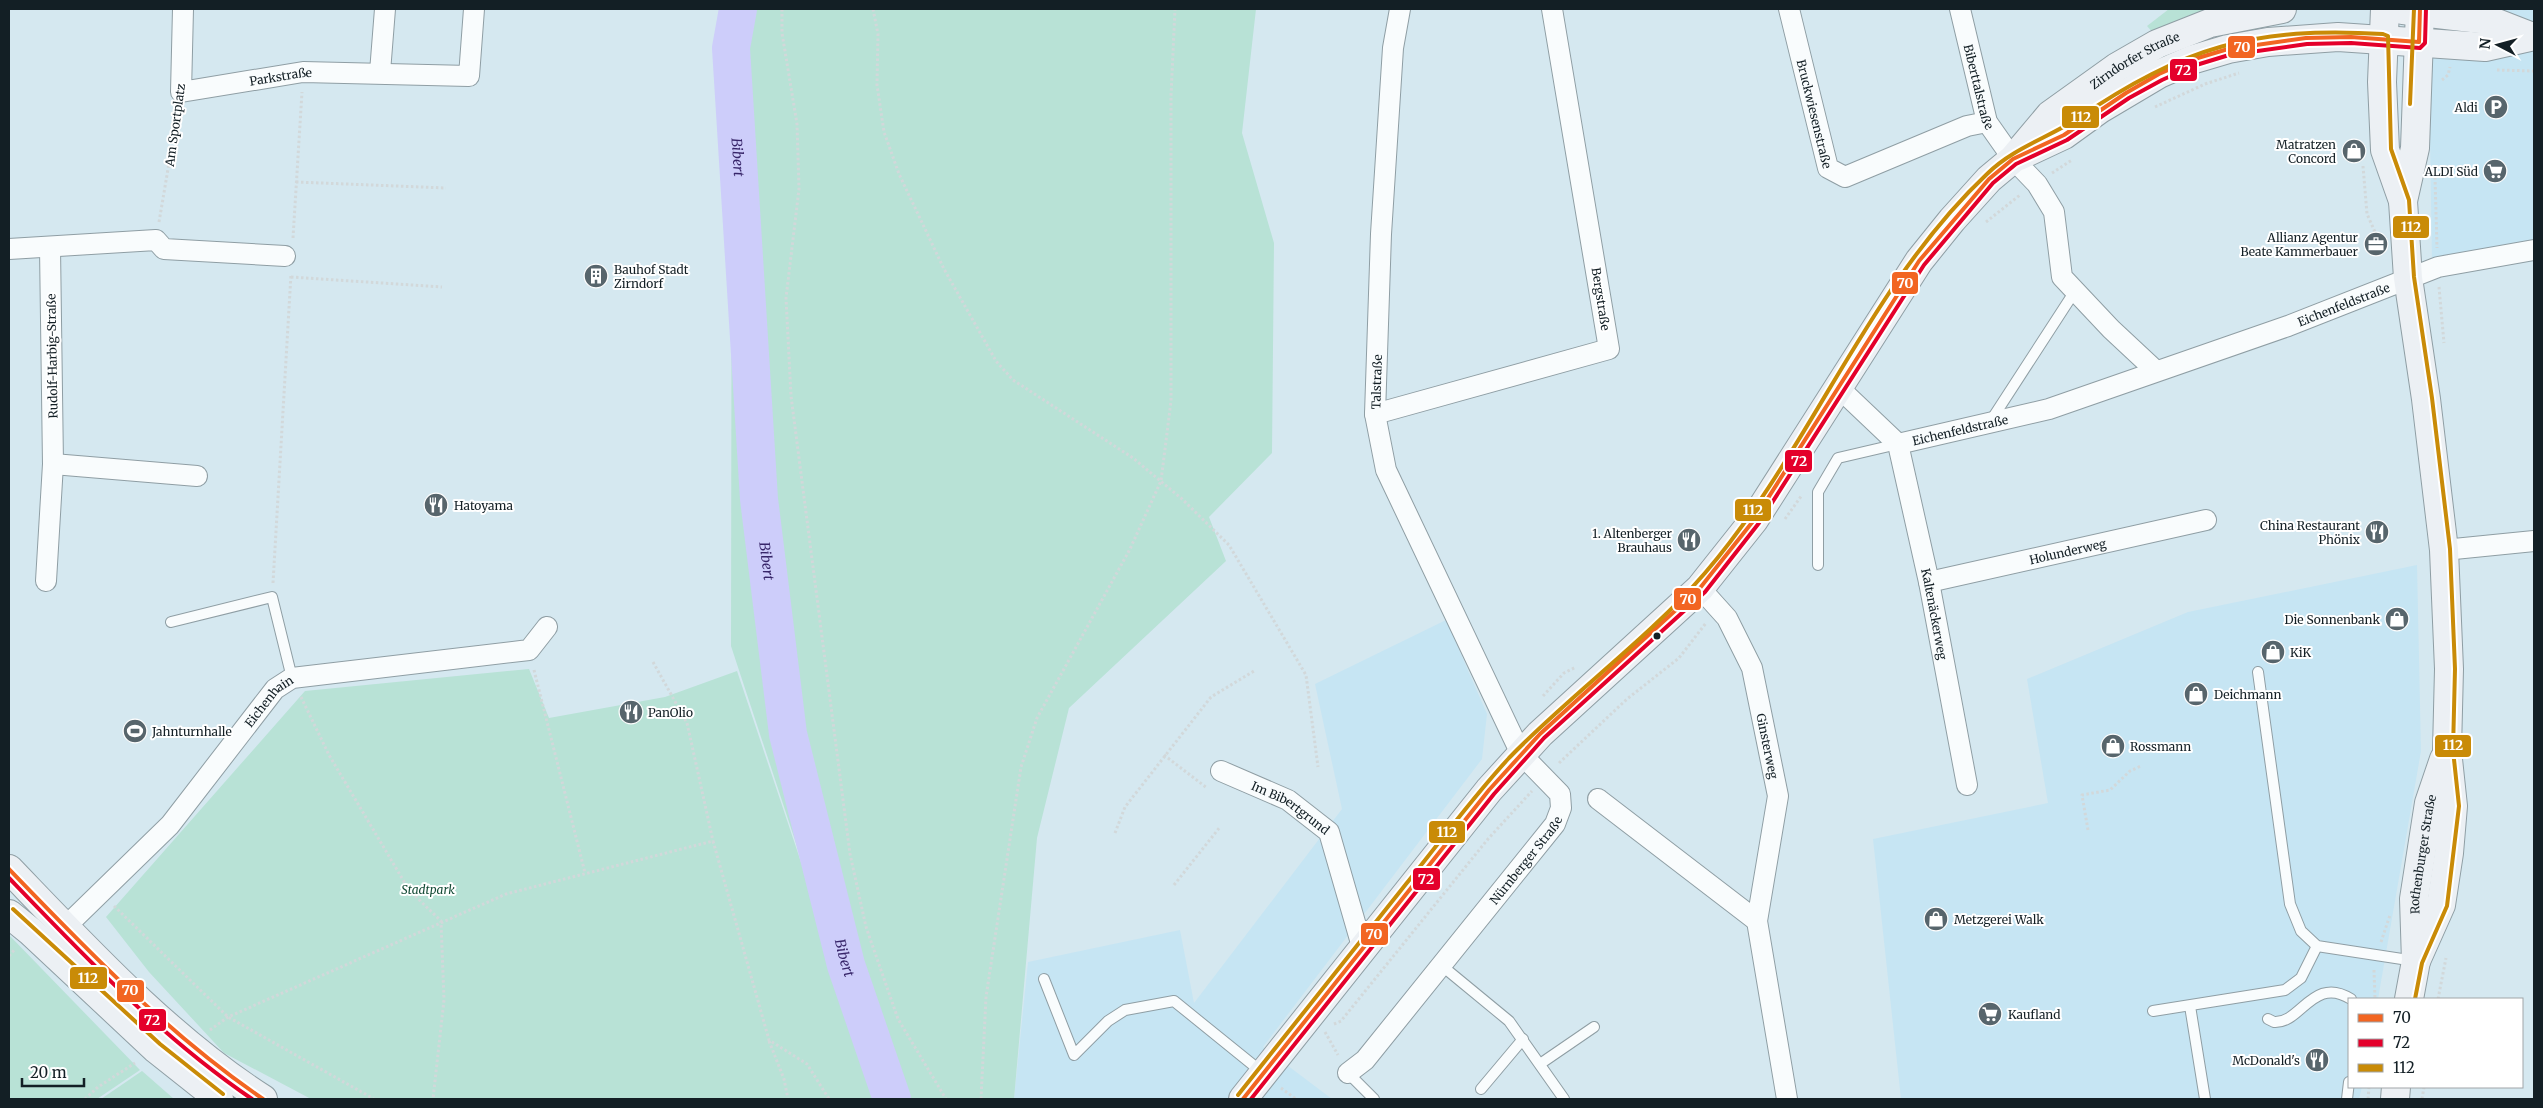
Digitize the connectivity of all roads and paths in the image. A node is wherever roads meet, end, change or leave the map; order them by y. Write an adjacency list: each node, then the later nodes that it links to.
1 (183, 9): 20 (street, Am Sportplatz)
2 (385, 9): 18 (street)
3 (474, 9): 18 (street, Parkstraße)
4 (782, 9): 123 (path)
5 (873, 9): 48 (path)
6 (1174, 9): 48 (path)
7 (1400, 9): 43 (street, Talstraße)
8 (1552, 9): 43 (street, Bergstraße)
9 (1789, 9): 22 (street, Bruckwiesenstraße)
10 (1960, 9): 22 (street, Biberttalstraße)
11 (2282, 9): 24 (main road, Zirndorfer Straße)
12 (2385, 9): 15 (main road, Rothenburger Straße)
13 (2412, 10): 14 (main road); 16 (main road, Rothenburger Straße)
14 (2532, 36): 16 (main road, Zirndorfer Straße)
15 (2383, 40): 16 (main road, Zirndorfer Straße); 24 (main road, Zirndorfer Straße); 29 (main road, Rothenburger Straße)
16 (2419, 42): 29 (main road, Rothenburger Straße)
17 (303, 72): 18 (street, Parkstraße); 20 (street, Parkstraße); 26 (path)
18 (380, 72)
19 (2243, 72): 21 (path)
20 (182, 92): 31 (path, Am Sportplatz)
21 (2148, 110)
22 (1987, 122): 24 (street, Biberttalstraße)
23 (2076, 157): 27 (path)
24 (2013, 159): 27 (street); 42 (main road, Zirndorfer Straße)
25 (2363, 161): 32 (path)
26 (296, 182): 28 (path); 36 (path)
27 (2037, 184): 30 (path); 40 (street)
28 (446, 188)
29 (2403, 201): 38 (main road, Rothenburger Straße)
30 (1984, 223)
31 (156, 240): 33 (street); 36 (street)
32 (2380, 247)
33 (50, 248): 34 (street); 46 (street, Rudolf-Harbig-Straße)
34 (9, 249)
35 (2534, 250): 38 (street, Eichenfeldstraße)
36 (290, 258): 37 (path)
37 (291, 277): 39 (path); 58 (path)
38 (2408, 278): 41 (street, Eichenfeldstraße); 53 (main road, Rothenburger Straße)
39 (442, 288)
40 (2076, 291): 41 (street); 44 (lane)
41 (2156, 371): 44 (street, Eichenfeldstraße)
42 (1839, 388): 45 (street, Eichenfeldstraße); 57 (main road, Zirndorfer Straße)
43 (1375, 414): 69 (street, Talstraße)
44 (1990, 423): 45 (street, Eichenfeldstraße)
45 (1898, 444): 54 (lane); 56 (street, Kaltenäckerweg)
46 (54, 464): 47 (street); 55 (street, Rudolf-Harbig-Straße)
47 (197, 476)
48 (1161, 481): 71 (path); 124 (path)
49 (1804, 492): 51 (path)
50 (2206, 520): 56 (street, Holunderweg)
51 (1782, 523)
52 (2534, 541): 53 (street)
53 (2444, 550): 95 (main road, Rothenburger Straße)
54 (1818, 565)
55 (46, 582)
56 (1930, 582): 75 (street, Kaltenäckerweg)
57 (1700, 588): 59 (street, Ginsterweg); 69 (main road, Zirndorfer Straße)
58 (272, 596): 60 (lane); 67 (lane)
59 (1718, 608): 74 (path); 89 (street, Ginsterweg)
60 (170, 622)
61 (547, 628): 62 (street)
62 (530, 650): 67 (street, Eichenhain); 83 (path)
63 (654, 662): 81 (path)
64 (1579, 666): 68 (path)
65 (1254, 671): 70 (path)
66 (2258, 672): 91 (lane)
67 (292, 678): 85 (street, Eichenhain); 88 (path)
68 (1538, 701)
69 (1521, 754): 74 (street, Nürnberger Straße); 93 (main road, Zirndorfer Straße)
70 (1164, 755): 76 (path); 80 (path)
71 (1318, 766)
72 (2141, 766): 79 (path)
73 (1221, 771): 93 (street, Im Bibertgrund)
74 (1544, 777): 96 (street, Nürnberger Straße); 106 (path)
75 (1967, 784)
76 (1207, 788)
77 (1598, 799): 89 (street)
78 (1220, 827): 84 (path)
79 (2088, 830)
80 (1115, 833)
81 (713, 841): 83 (path); 109 (path)
82 (9, 869): 90 (main road)
83 (585, 873): 88 (path)
84 (1174, 885)
85 (101, 893): 90 (street, Eichenhain); 103 (path)
86 (9, 914): 92 (main road)
87 (2391, 914): 94 (path)
88 (441, 921): 103 (path); 120 (path)
89 (1757, 921): 129 (street, Ginsterweg)
90 (64, 926): 92 (street, Eichenhain); 110 (main road)
91 (2317, 946): 94 (lane); 101 (lane)
92 (46, 947): 111 (main road)
93 (1363, 950): 114 (main road)
94 (2378, 955): 95 (lane); 99 (path)
95 (2416, 961): 100 (main road, Rothenburger Straße)
96 (1441, 965): 108 (lane); 113 (street, Nürnberger Straße)
97 (1044, 979): 114 (lane)
98 (2349, 998): 104 (lane)
99 (2375, 998)
100 (2408, 998)
101 (2190, 1006): 102 (lane); 130 (lane)
102 (2153, 1011)
103 (228, 1017): 110 (path); 119 (path)
104 (2268, 1019)
105 (1594, 1027): 112 (lane)
106 (1324, 1030): 107 (path); 113 (path)
107 (1318, 1037)
108 (1523, 1039): 112 (lane); 115 (lane)
109 (769, 1040): 121 (path); 122 (path)
110 (189, 1046): 118 (main road)
111 (156, 1049): 116 (path); 117 (main road)
112 (1540, 1064): 128 (lane)
113 (1348, 1074): 127 (lane)
114 (1269, 1083): 125 (main road); 126 (path)
115 (1481, 1089)
116 (86, 1099)
117 (219, 1099)
118 (263, 1099)
119 (374, 1099)
120 (433, 1099)
121 (788, 1099)
122 (829, 1099)
123 (946, 1099)
124 (981, 1099)
125 (1243, 1099)
126 (1296, 1099)
127 (1374, 1099)
128 (1564, 1099)
129 (1787, 1099)
130 (2204, 1099)

